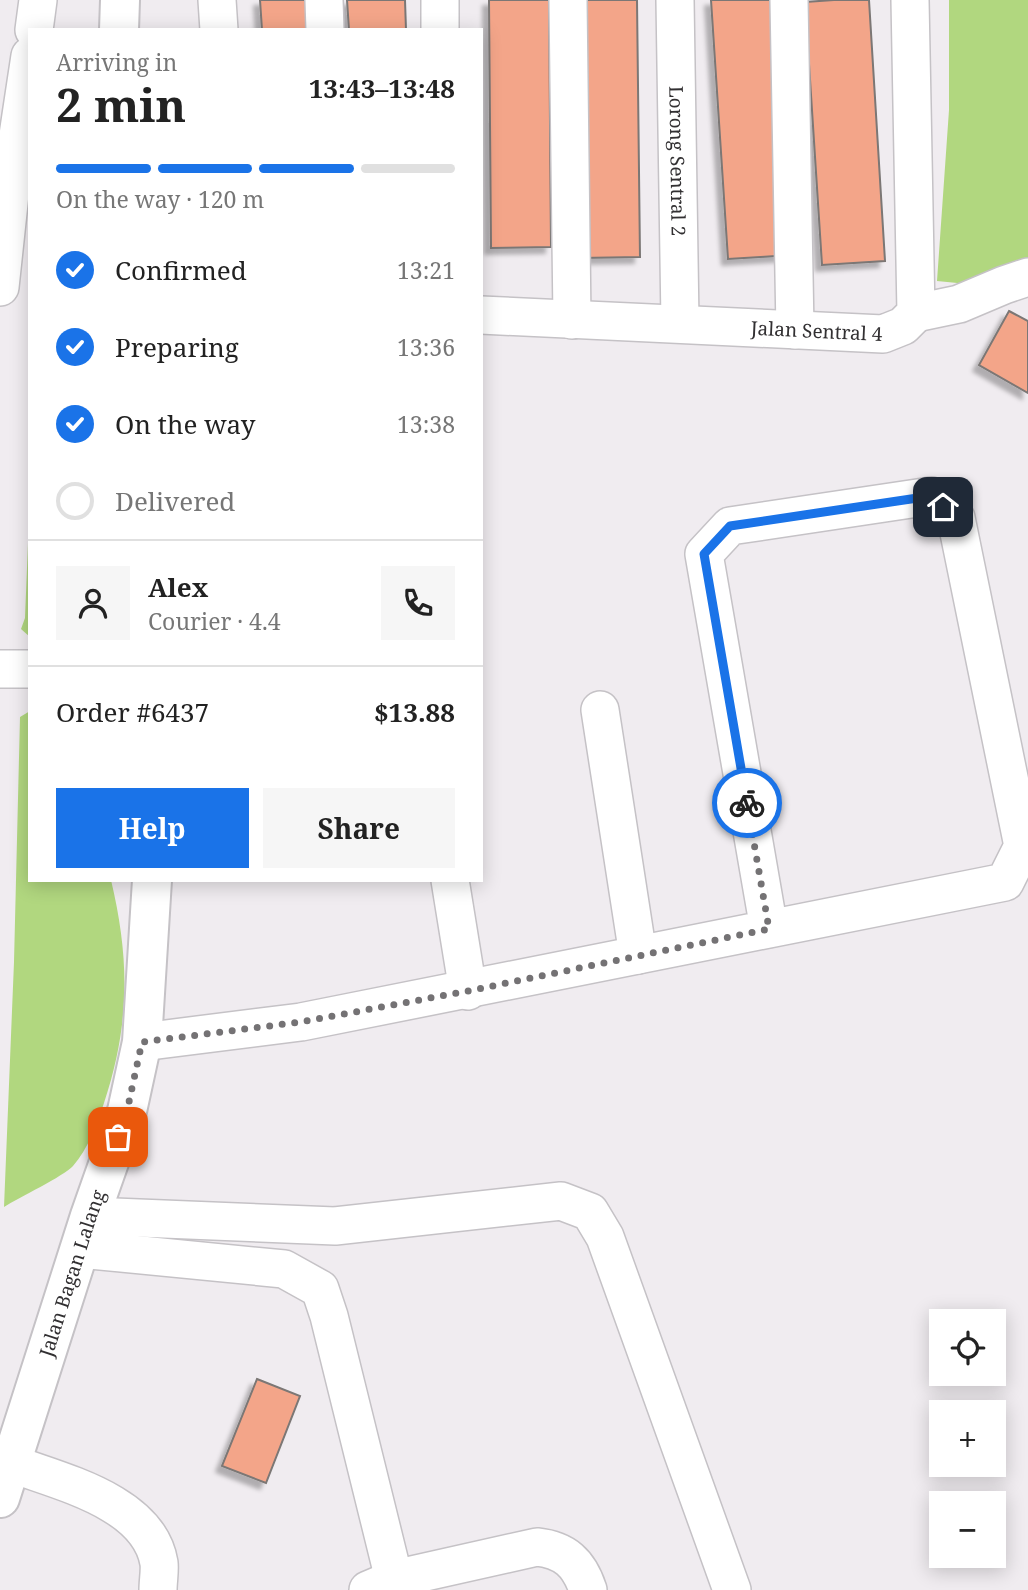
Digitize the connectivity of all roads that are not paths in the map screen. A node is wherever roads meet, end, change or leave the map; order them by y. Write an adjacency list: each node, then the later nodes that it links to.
1 (38, 0): 10 (street)
2 (120, 0): 11 (main road)
3 (217, 0): 12 (street)
4 (324, 0): 13 (street)
5 (440, 0): 14 (street)
6 (568, 0): 22 (street)
7 (675, 0): 23 (street, Lorong Sentral 2)
8 (789, 0): 24 (street)
9 (910, 0): 20 (street)
10 (34, 28)
11 (119, 28)
12 (219, 28)
13 (325, 28)
14 (440, 28)
15 (28, 67): 16 (street)
16 (6, 174): 17 (street)
17 (2, 244): 19 (street)
18 (1028, 278): 20 (street)
19 (0, 288)
20 (916, 313): 24 (street, Jalan Sentral 4)
21 (483, 315): 22 (street, Jalan Sentral 4)
22 (572, 320): 23 (street, Jalan Sentral 4)
23 (680, 322): 24 (street, Jalan Sentral 4)
24 (795, 331)
25 (0, 669): 26 (street)
26 (28, 669)
27 (600, 710): 31 (street)
28 (152, 882): 33 (main road, Jalan Bagan Lalang)
29 (450, 882): 32 (street)
30 (769, 929): 30 (street); 31 (street)
31 (638, 955): 32 (street)
32 (468, 991): 33 (street)
33 (142, 1042): 34 (main road, Jalan Bagan Lalang)
34 (85, 1233): 35 (main road, Jalan Bagan Lalang); 36 (street); 39 (street)
35 (6, 1481): 37 (street)
36 (381, 1585): 38 (street)
37 (158, 1590)
38 (588, 1590)
39 (732, 1590)

